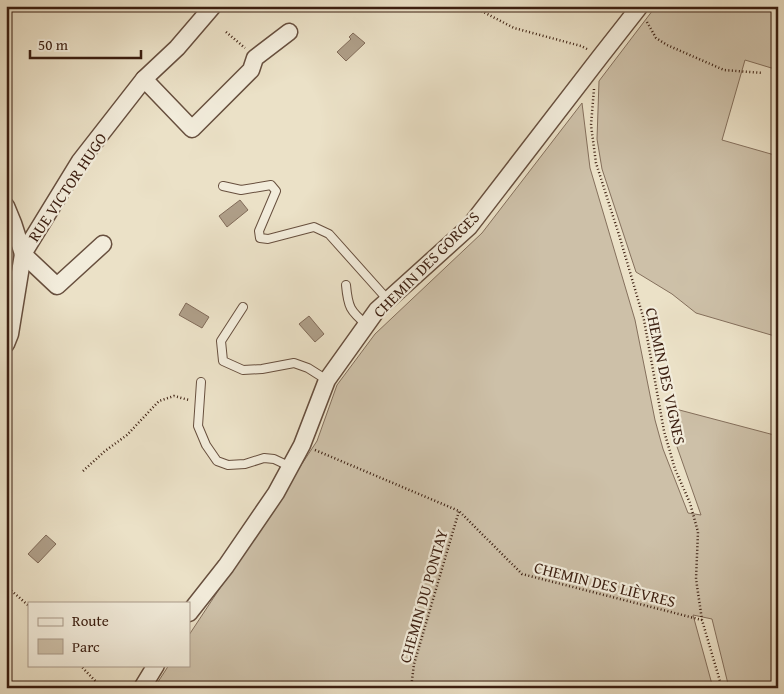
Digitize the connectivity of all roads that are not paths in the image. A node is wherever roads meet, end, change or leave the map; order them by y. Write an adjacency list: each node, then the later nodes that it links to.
1 (213, 6): 4 (street, RUE VICTOR HUGO)
2 (640, 7): 10 (street, CHEMIN DES GORGES)
3 (289, 32): 4 (street)
4 (144, 79): 8 (street, RUE VICTOR HUGO)
5 (223, 186): 10 (lane)
6 (6, 206): 8 (street)
7 (103, 244): 8 (street)
8 (23, 254): 13 (street, RUE VICTOR HUGO)
9 (346, 285): 12 (lane)
10 (388, 300): 12 (street, CHEMIN DES GORGES)
11 (243, 307): 14 (lane)
12 (367, 325): 14 (street, CHEMIN DES GORGES)
13 (6, 344)
14 (327, 380): 16 (street, CHEMIN DES GORGES)
15 (201, 382): 16 (lane)
16 (290, 467): 17 (street, CHEMIN DES GORGES)
17 (190, 612)
18 (155, 666): 19 (street)
19 (142, 688)

